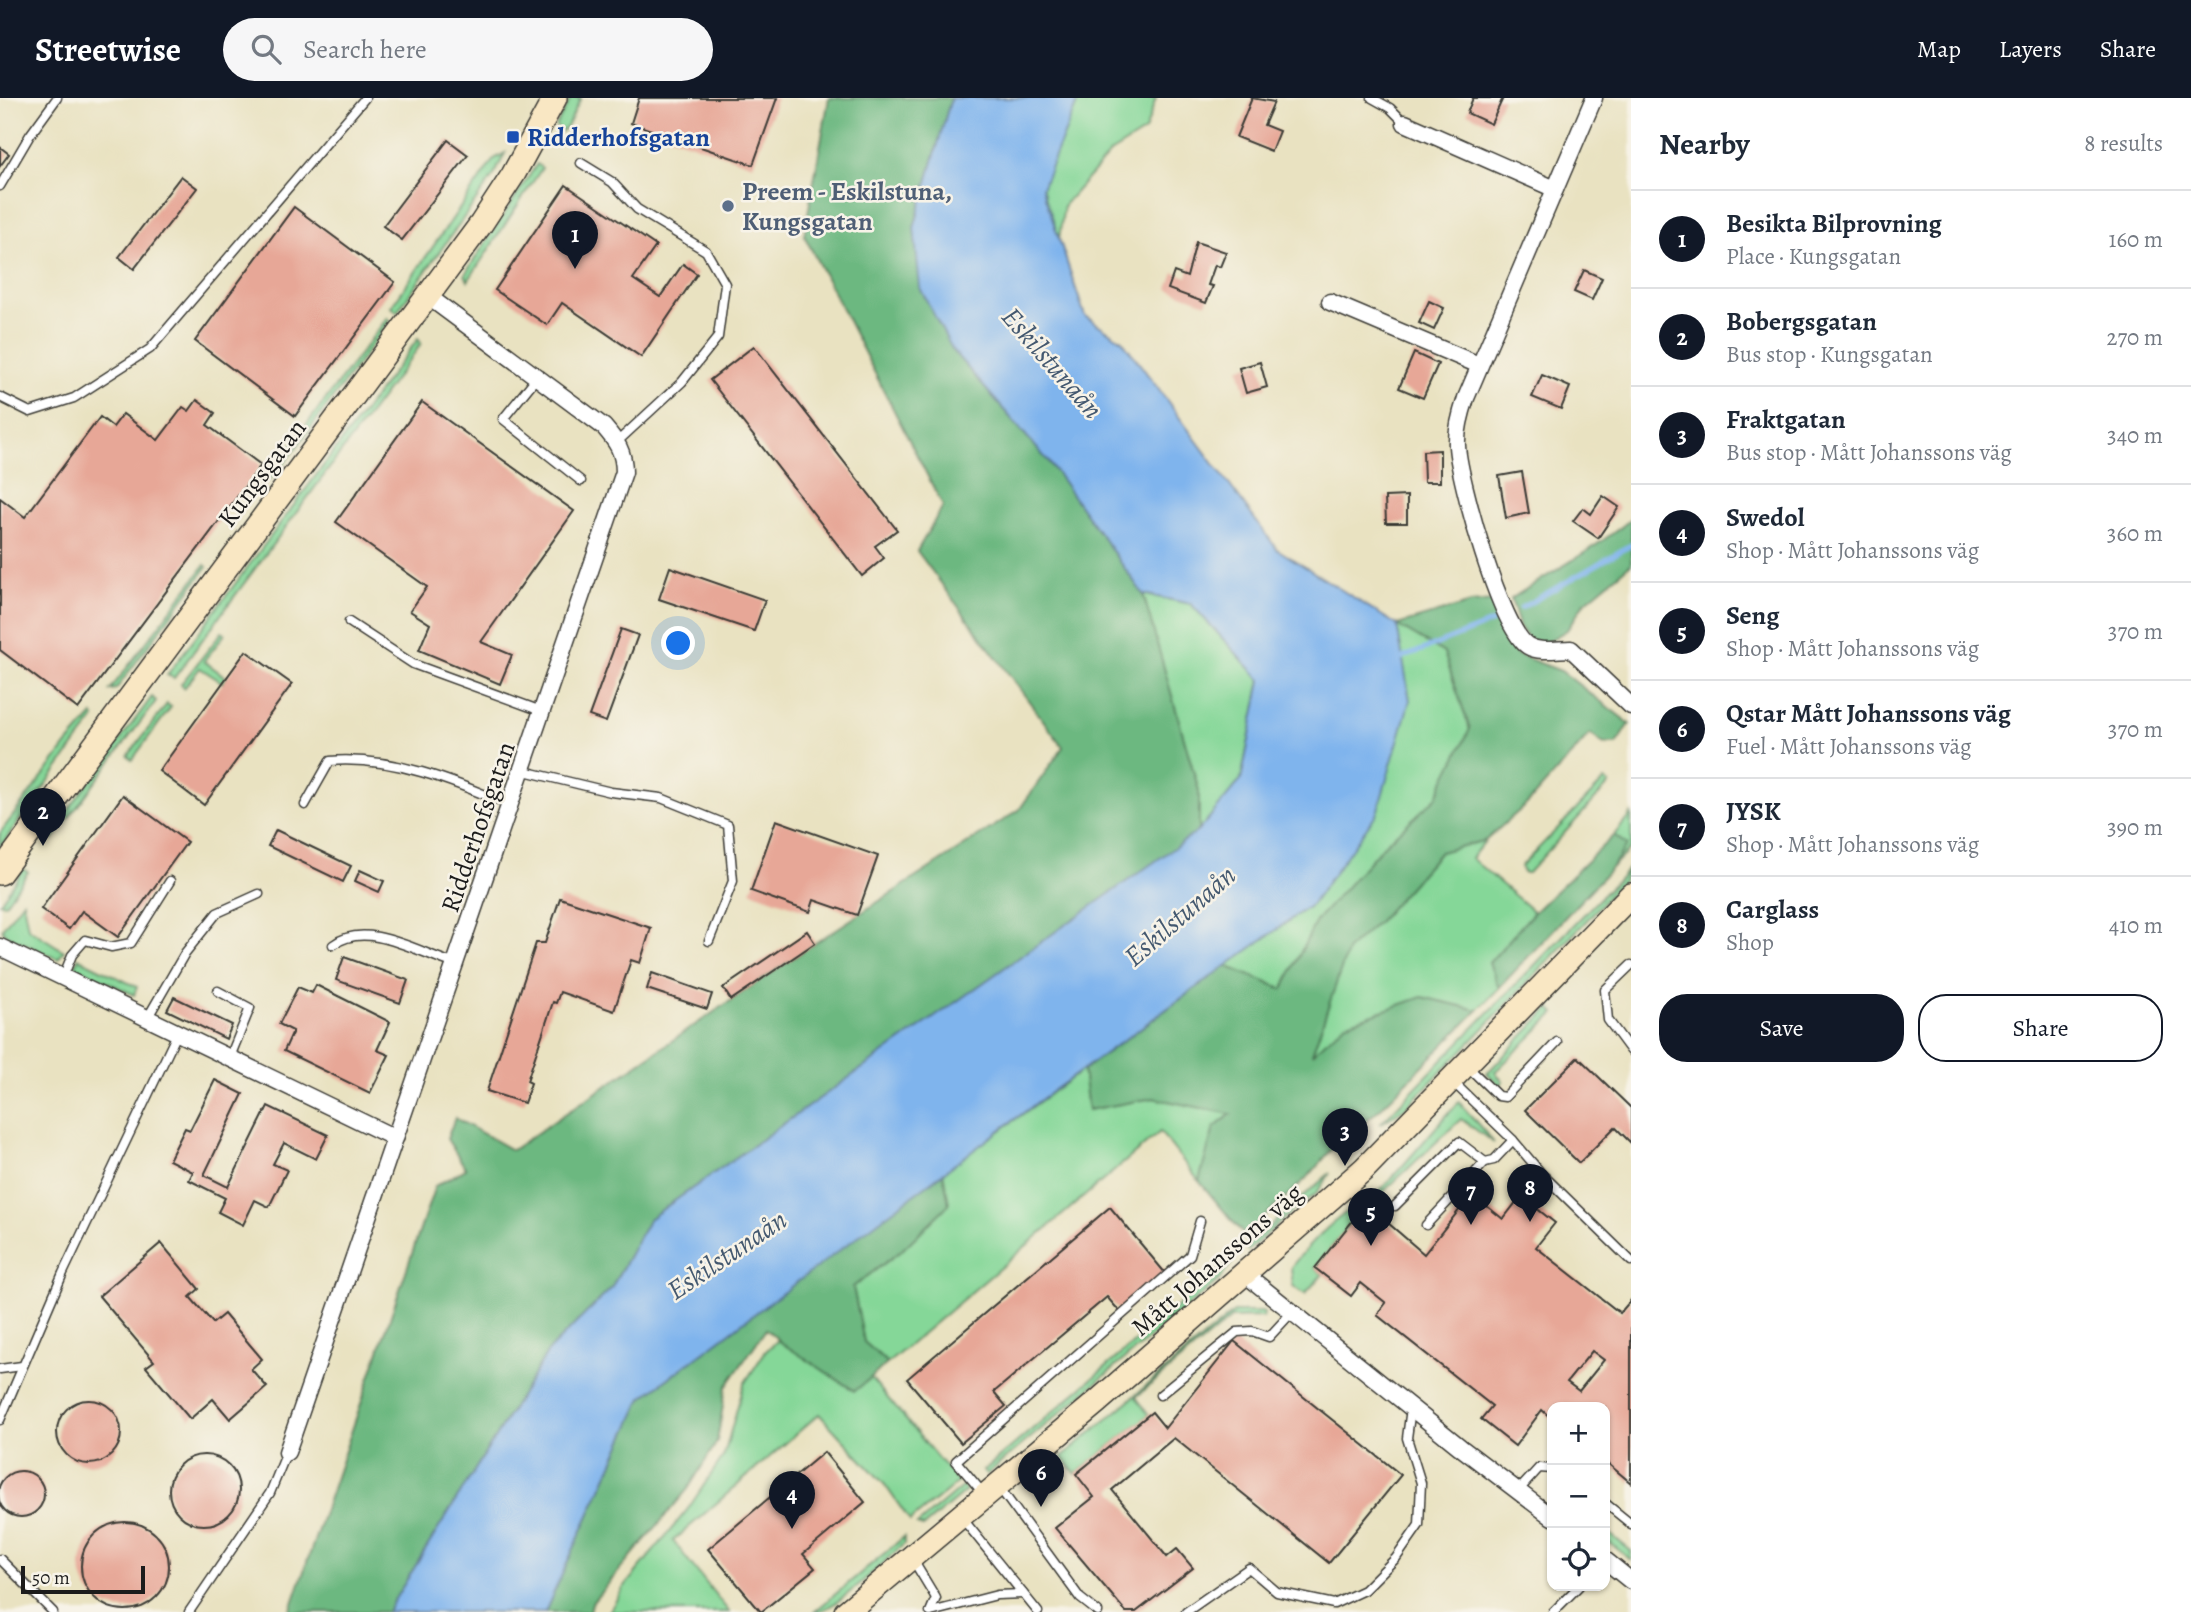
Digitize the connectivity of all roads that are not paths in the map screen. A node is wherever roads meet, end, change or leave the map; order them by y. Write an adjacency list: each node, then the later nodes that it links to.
1 (57, 98): 8 (lane)
2 (365, 98): 14 (lane)
3 (555, 98): 10 (street, Kungsgatan)
4 (1372, 98): 6 (lane)
5 (1594, 98): 9 (street)
6 (1405, 123): 9 (street)
7 (581, 163): 15 (lane)
8 (0, 186)
9 (1555, 189): 12 (street)
10 (429, 297): 13 (street); 23 (street, Kungsgatan)
11 (1330, 302): 12 (street)
12 (1479, 365): 18 (street)
13 (537, 377): 15 (street); 16 (lane)
14 (0, 397)
15 (617, 442): 19 (street, Ridderhofsgatan)
16 (581, 481)
17 (349, 622): 19 (lane)
18 (1631, 706)
19 (544, 712): 20 (street, Ridderhofsgatan)
20 (524, 771): 22 (street, Ridderhofsgatan); 27 (lane)
21 (305, 805): 22 (lane)
22 (512, 806): 30 (street, Ridderhofsgatan)
23 (0, 873)
24 (170, 881): 32 (lane)
25 (259, 894): 34 (lane)
26 (1631, 895): 39 (street, Mått Johanssons väg)
27 (709, 940)
28 (333, 946): 30 (lane)
29 (0, 947): 32 (street)
30 (456, 964): 40 (street, Ridderhofsgatan)
31 (1631, 965): 37 (lane)
32 (63, 977): 34 (street)
33 (218, 991): 38 (lane)
34 (148, 1017): 35 (street)
35 (178, 1032): 38 (street); 49 (lane)
36 (1557, 1042): 39 (lane)
37 (1631, 1051)
38 (230, 1057): 40 (street)
39 (1460, 1074): 41 (lane); 47 (street, Mått Johanssons väg)
40 (395, 1138): 54 (street, Ridderhofsgatan)
41 (1513, 1140): 42 (lane); 46 (lane)
42 (1485, 1162): 43 (lane); 45 (lane)
43 (1395, 1206)
44 (1200, 1221): 56 (lane)
45 (1426, 1226)
46 (1631, 1261)
47 (1245, 1274): 48 (street); 56 (street, Mått Johanssons väg)
48 (1293, 1311): 51 (lane); 52 (street)
49 (22, 1366): 50 (lane); 53 (lane)
50 (0, 1369)
51 (1160, 1395)
52 (1411, 1407): 57 (street); 74 (lane)
53 (0, 1420)
54 (287, 1452): 69 (lane)
55 (1547, 1469): 57 (lane)
56 (991, 1490): 60 (street, Mått Johanssons väg); 73 (lane)
57 (1518, 1491): 59 (street)
58 (1610, 1507): 61 (lane)
59 (1547, 1513)
60 (960, 1516): 62 (street, Mått Johanssons väg); 67 (lane)
61 (1631, 1524)
62 (911, 1558): 70 (street, Mått Johanssons väg); 71 (lane)
63 (0, 1559): 68 (lane)
64 (1610, 1564): 65 (street)
65 (1631, 1581)
66 (1574, 1591): 75 (lane)
67 (1023, 1594): 71 (lane); 72 (lane)
68 (53, 1612)
69 (189, 1612)
70 (845, 1612)
71 (930, 1612)
72 (1038, 1612)
73 (1098, 1612)
74 (1186, 1612)
75 (1553, 1612)

